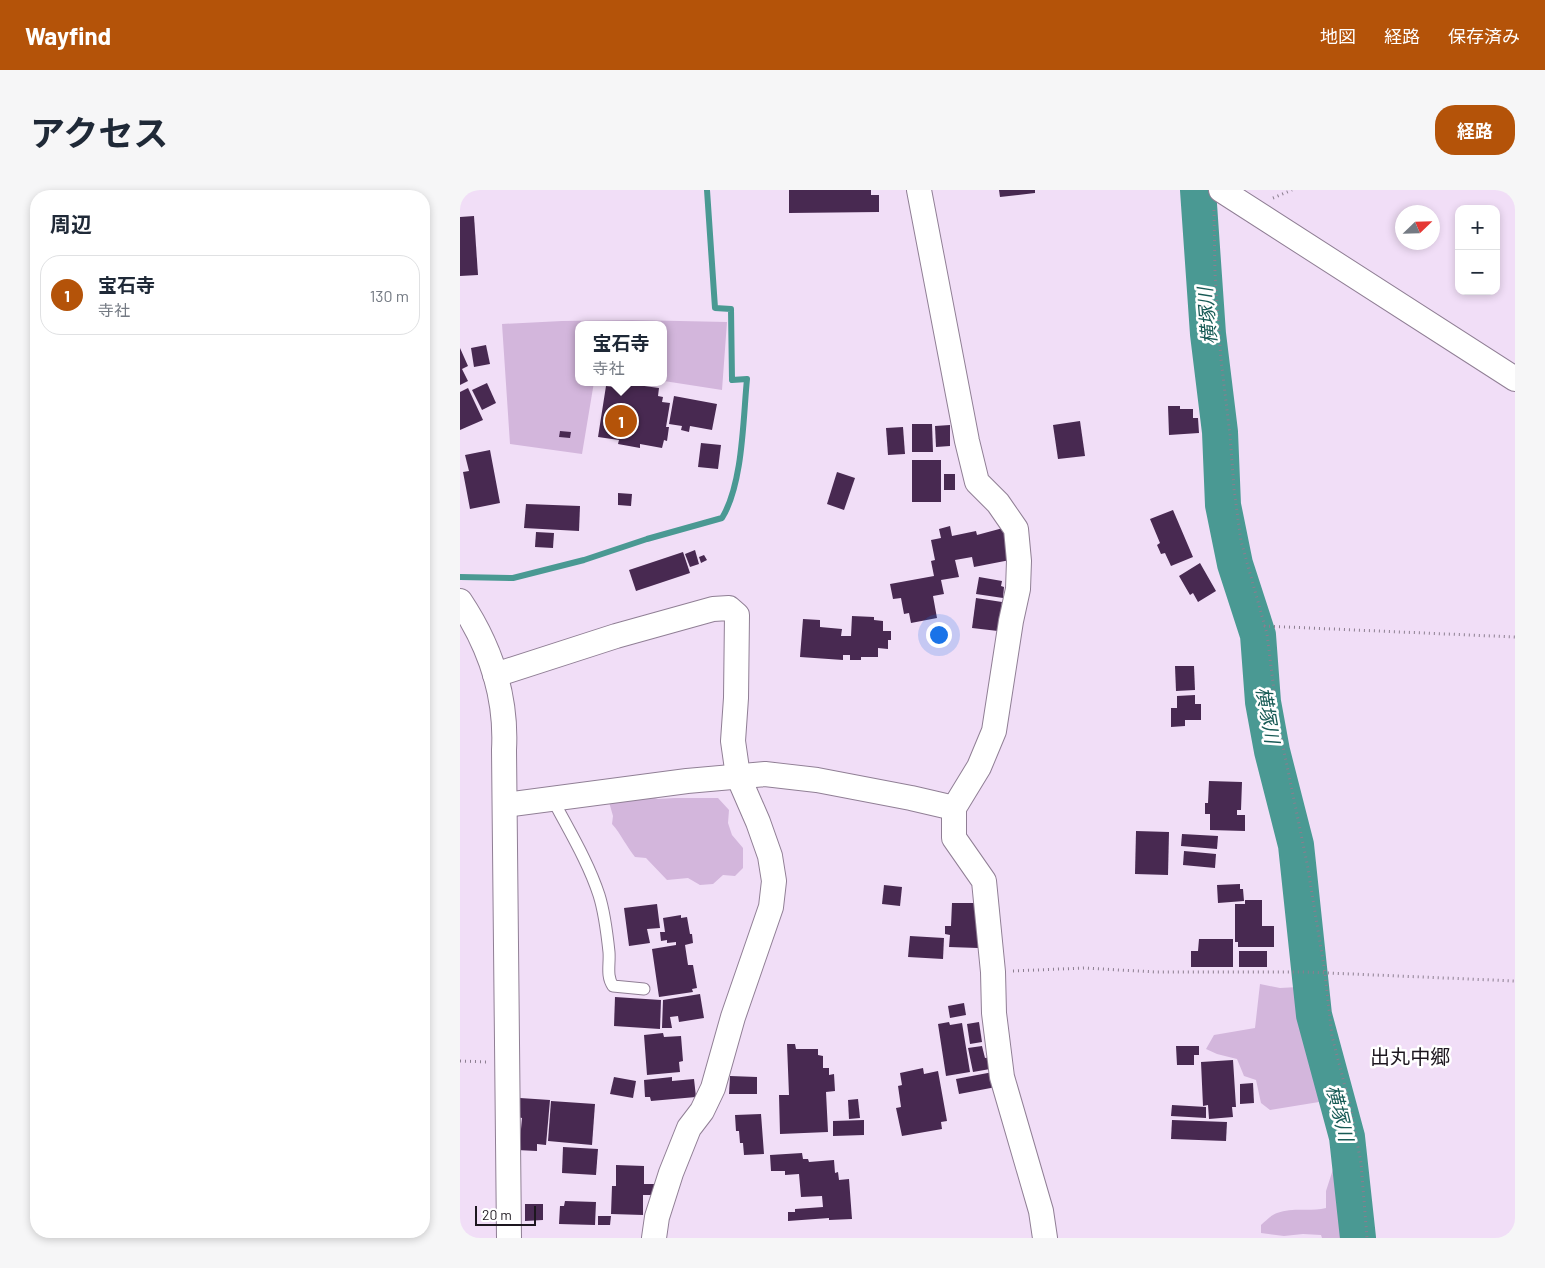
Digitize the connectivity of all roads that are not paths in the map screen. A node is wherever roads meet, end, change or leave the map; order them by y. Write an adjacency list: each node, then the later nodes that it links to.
1 (919, 190): 9 (street)
2 (1217, 199): 3 (street)
3 (1515, 379)
4 (460, 601): 5 (street)
5 (495, 675): 6 (street); 8 (street)
6 (738, 776): 7 (street); 9 (street); 12 (street)
7 (552, 798): 8 (street); 10 (lane)
8 (504, 805): 11 (street)
9 (954, 808): 13 (street)
10 (644, 988)
11 (509, 1238)
12 (654, 1238)
13 (1045, 1238)

